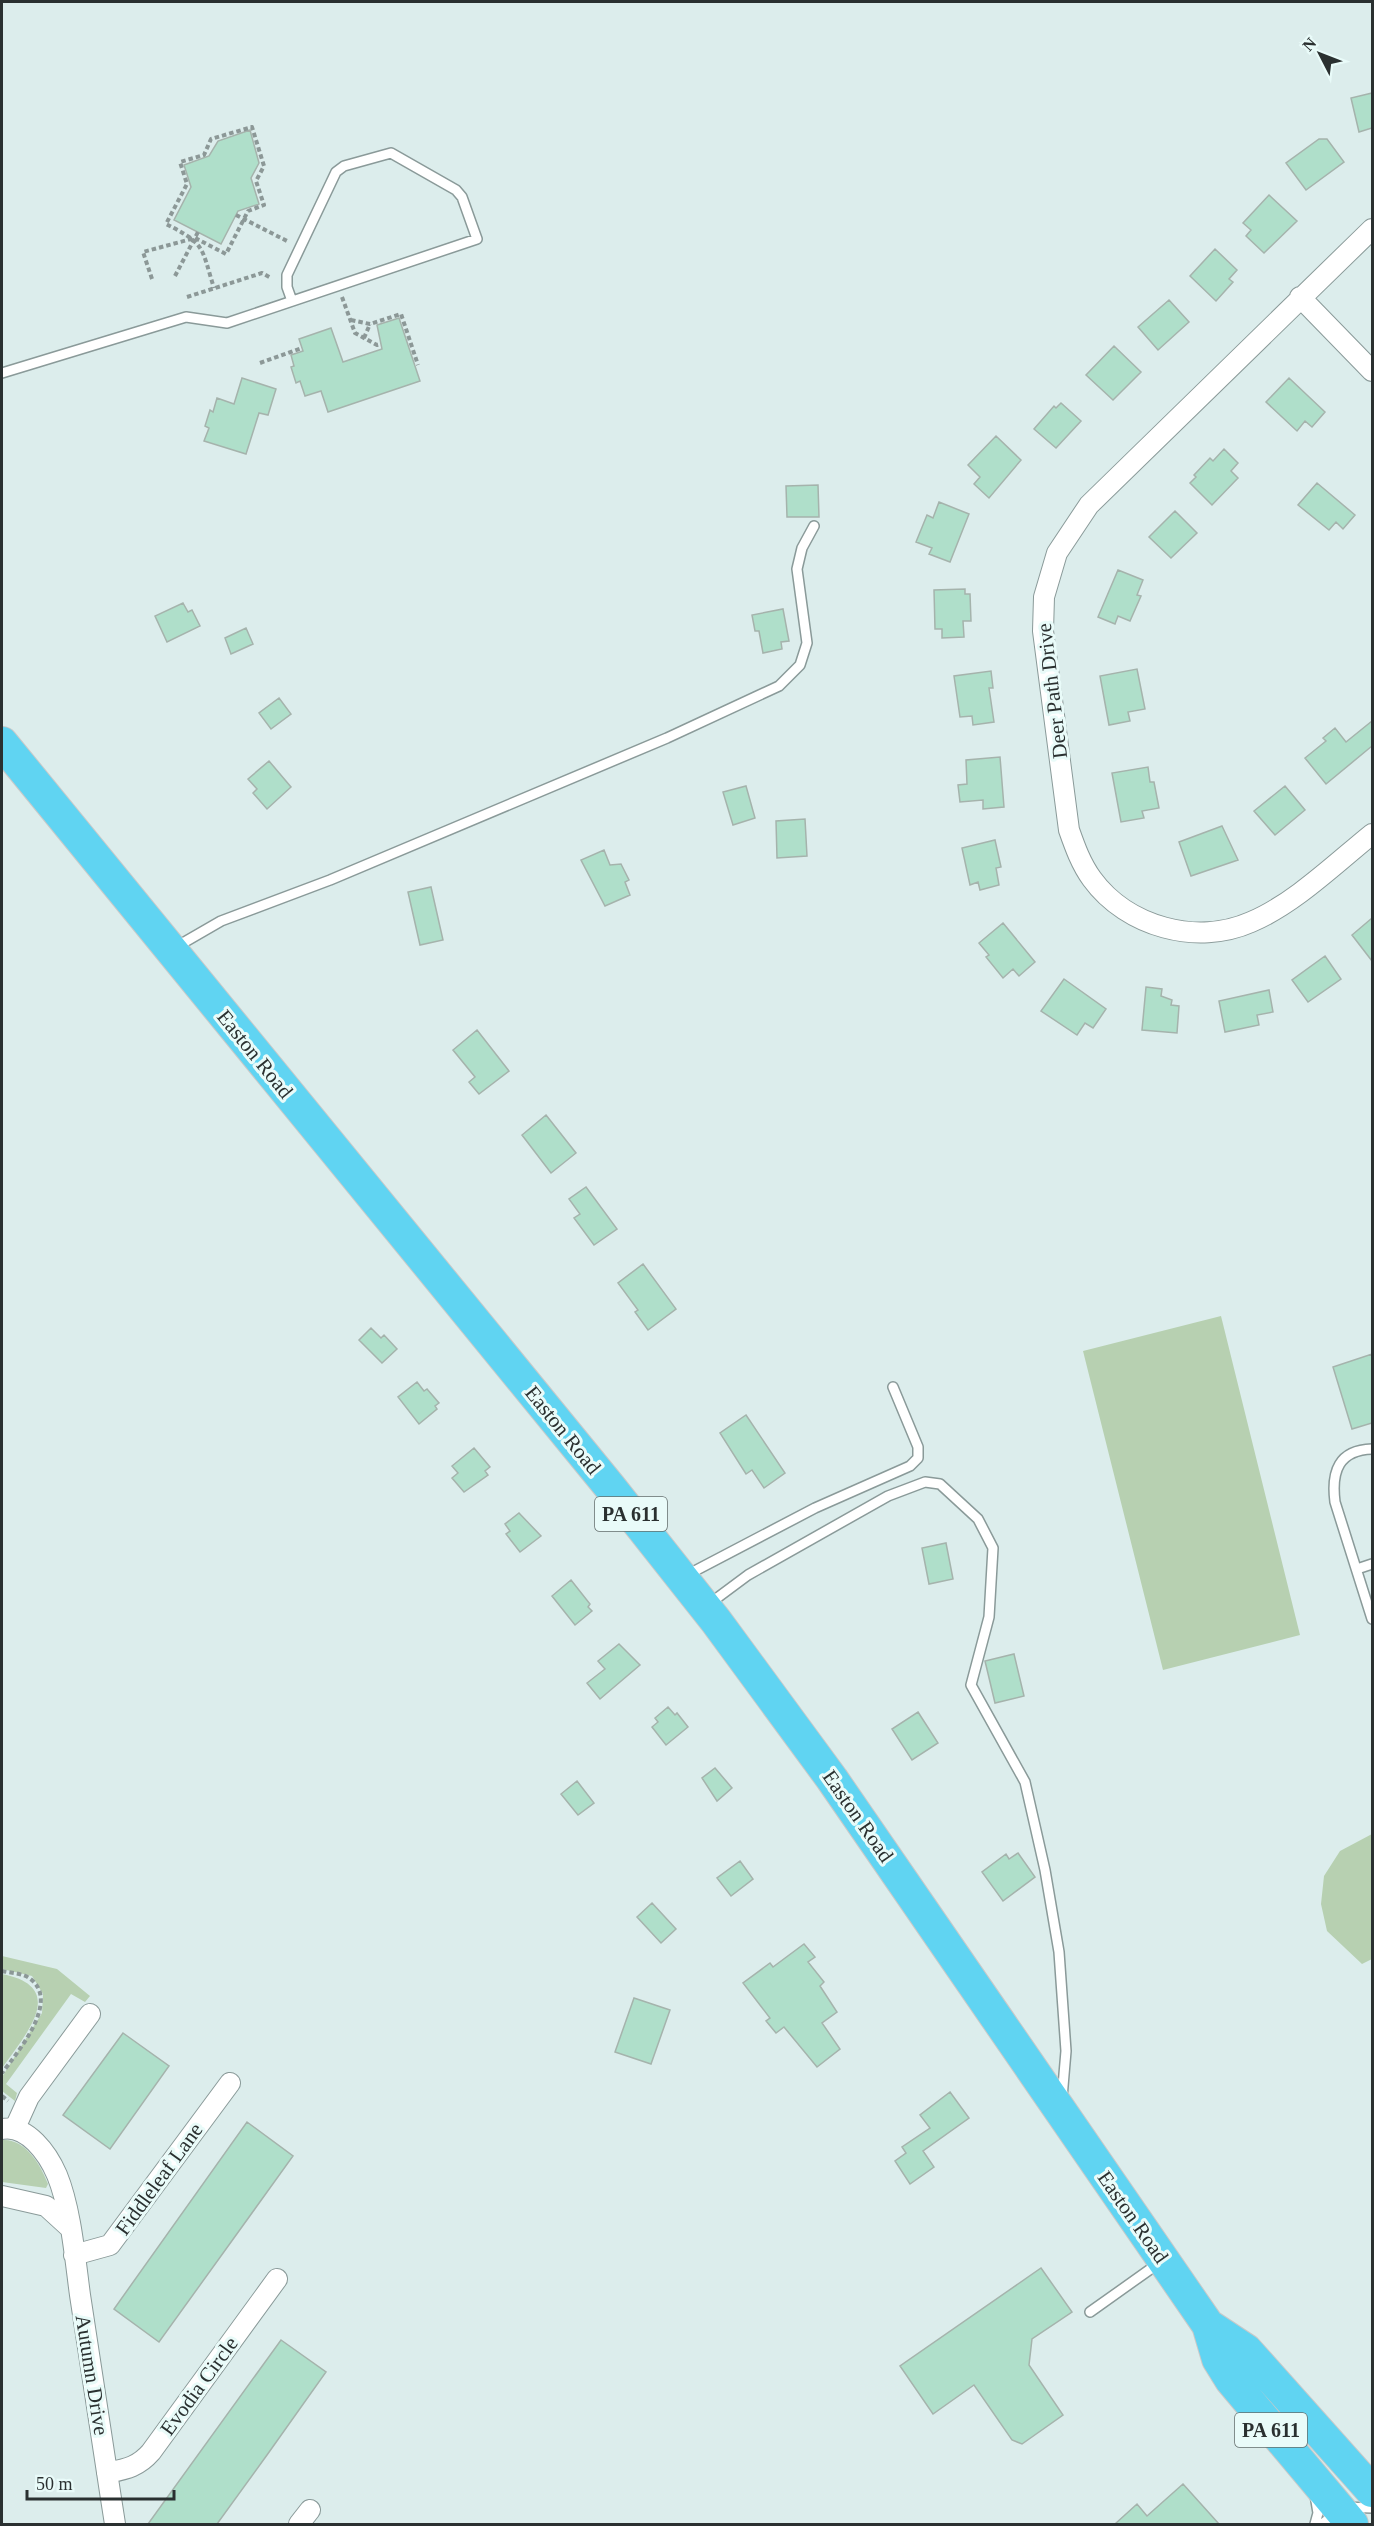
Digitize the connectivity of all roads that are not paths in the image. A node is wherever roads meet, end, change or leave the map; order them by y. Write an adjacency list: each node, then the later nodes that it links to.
1 (1372, 229): 2 (street, Deer Path Drive)
2 (1300, 297): 4 (street); 8 (street, Deer Path Drive)
3 (292, 301): 3 (lane); 5 (lane)
4 (1372, 371)
5 (2, 373)
6 (814, 526): 9 (lane)
7 (2, 743): 9 (highway, Easton Road / PA 611)
8 (1372, 834)
9 (170, 950): 14 (highway, Easton Road / PA 611)
10 (893, 1387): 14 (lane)
11 (1372, 1449): 13 (lane)
12 (1372, 1564): 13 (lane)
13 (1357, 1569): 16 (lane)
14 (682, 1578): 15 (highway, Easton Road / PA 611)
15 (705, 1607): 19 (highway, Easton Road / PA 611); 19 (lane)
16 (1372, 1619)
17 (90, 2014): 20 (street)
18 (230, 2083): 23 (street, Fiddleleaf Lane)
19 (1061, 2112): 24 (highway, Easton Road / PA 611)
20 (8, 2128): 22 (street, Autumn Drive)
21 (2, 2196): 22 (street)
22 (69, 2227): 23 (street, Autumn Drive)
23 (74, 2255): 28 (street, Autumn Drive)
24 (1163, 2260): 26 (lane); 27 (highway, Easton Road / PA 611)
25 (277, 2279): 28 (street, Evodia Circle)
26 (1090, 2312)
27 (1208, 2325): 29 (highway, Easton Road / PA 611); 31 (highway, Easton Road / PA 611)
28 (107, 2473): 32 (street, Autumn Drive)
29 (1372, 2491)
30 (1372, 2508): 31 (lane)
31 (1332, 2521)
32 (115, 2524)

